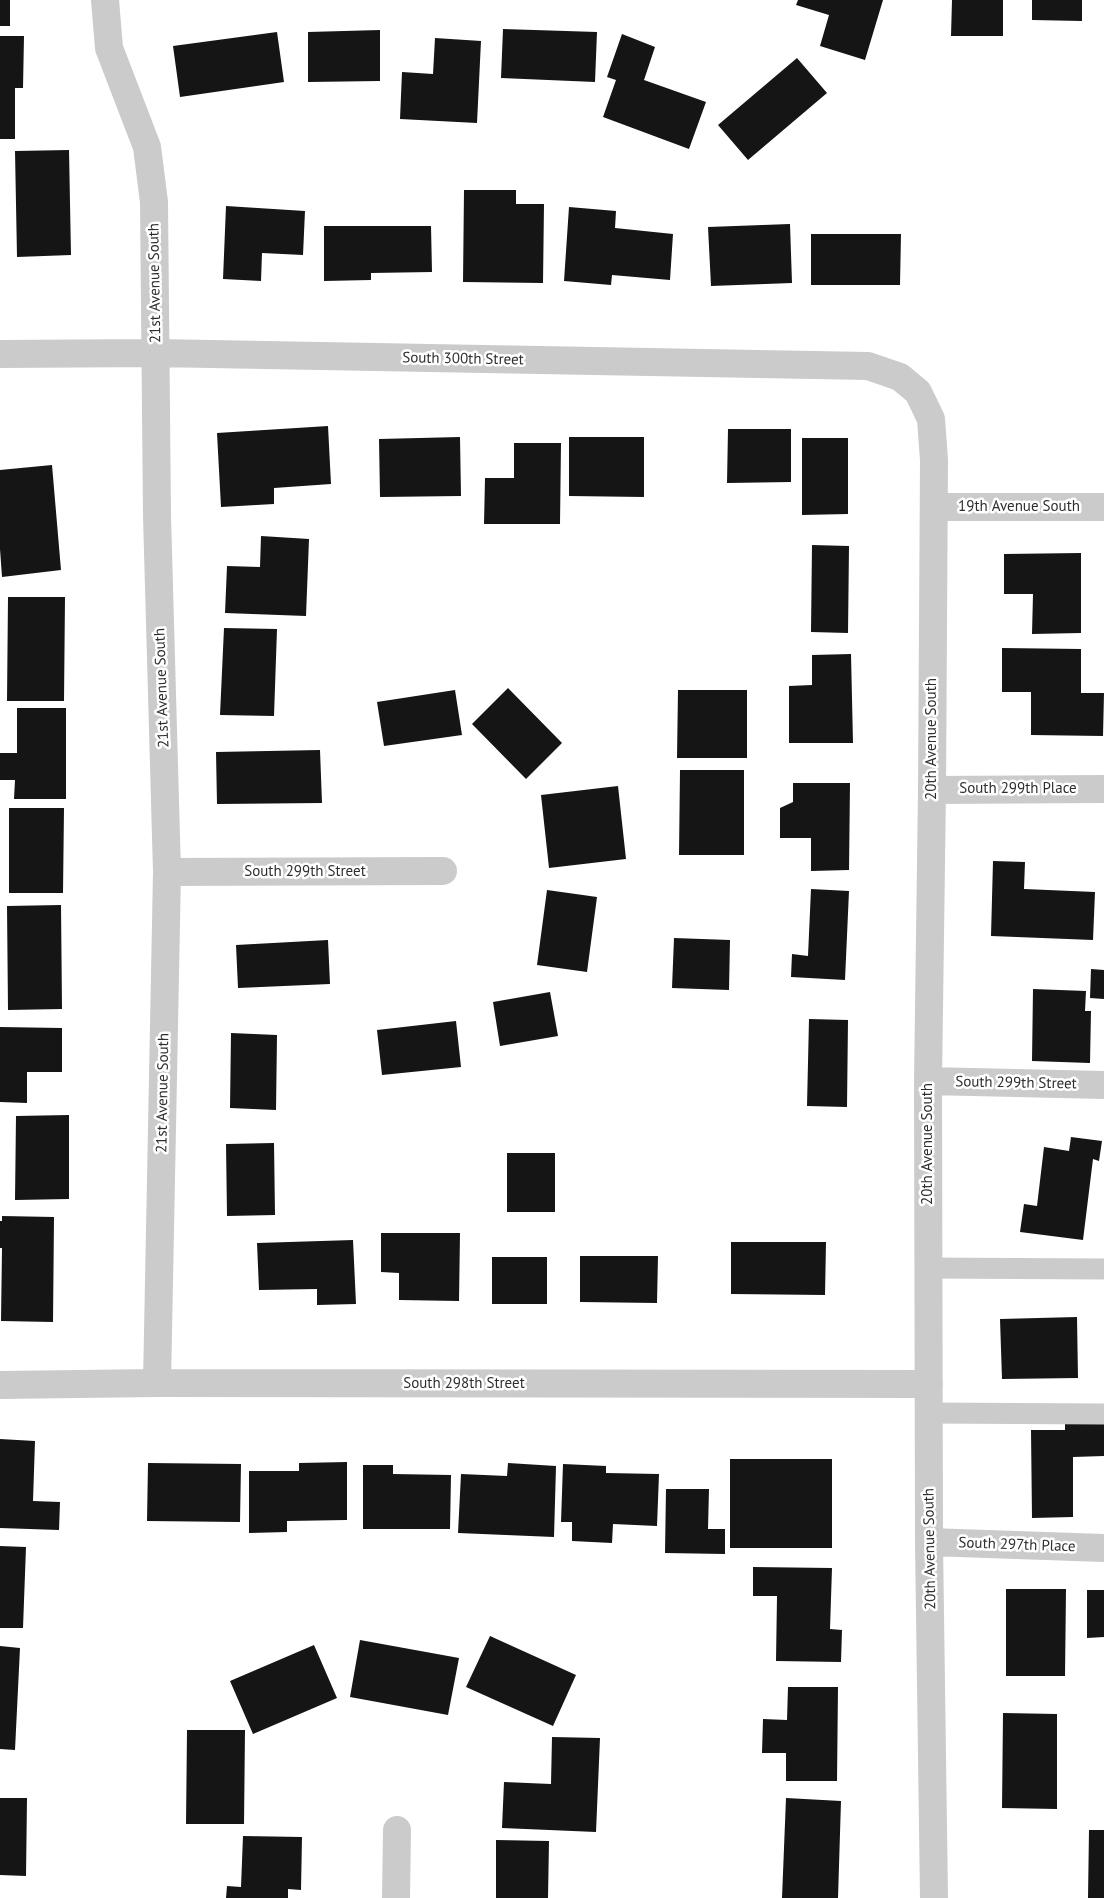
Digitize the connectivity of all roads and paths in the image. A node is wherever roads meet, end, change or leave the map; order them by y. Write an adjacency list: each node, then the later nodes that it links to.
1 (105, 0): 2 (street, 21st Avenue South)
2 (156, 353): 3 (street, South 300th Street); 4 (street, South 300th Street); 9 (street, 21st Avenue South)
3 (0, 354)
4 (918, 392): 6 (street, 20th Avenue South)
5 (1104, 506): 6 (street, 19th Avenue South)
6 (934, 507): 8 (street, 20th Avenue South)
7 (1104, 789): 8 (street, South 299th Place)
8 (932, 790): 11 (street, 20th Avenue South)
9 (167, 872): 10 (street, South 299th Street); 15 (street, 21st Avenue South)
10 (443, 872)
11 (928, 1081): 12 (street, South 299th Street); 13 (street, 20th Avenue South)
12 (1104, 1085)
13 (928, 1268): 14 (lane); 16 (street, 20th Avenue South)
14 (1104, 1270)
15 (157, 1383): 16 (street, South 298th Street); 17 (street, South 298th Street)
16 (929, 1384): 18 (street, 20th Avenue South)
17 (0, 1385)
18 (929, 1412): 19 (lane); 20 (street, 20th Avenue South)
19 (1104, 1414)
20 (929, 1542): 21 (street, South 297th Place); 24 (street, 20th Avenue South)
21 (1104, 1548)
22 (397, 1830): 23 (street)
23 (396, 1898)
24 (934, 1898)

